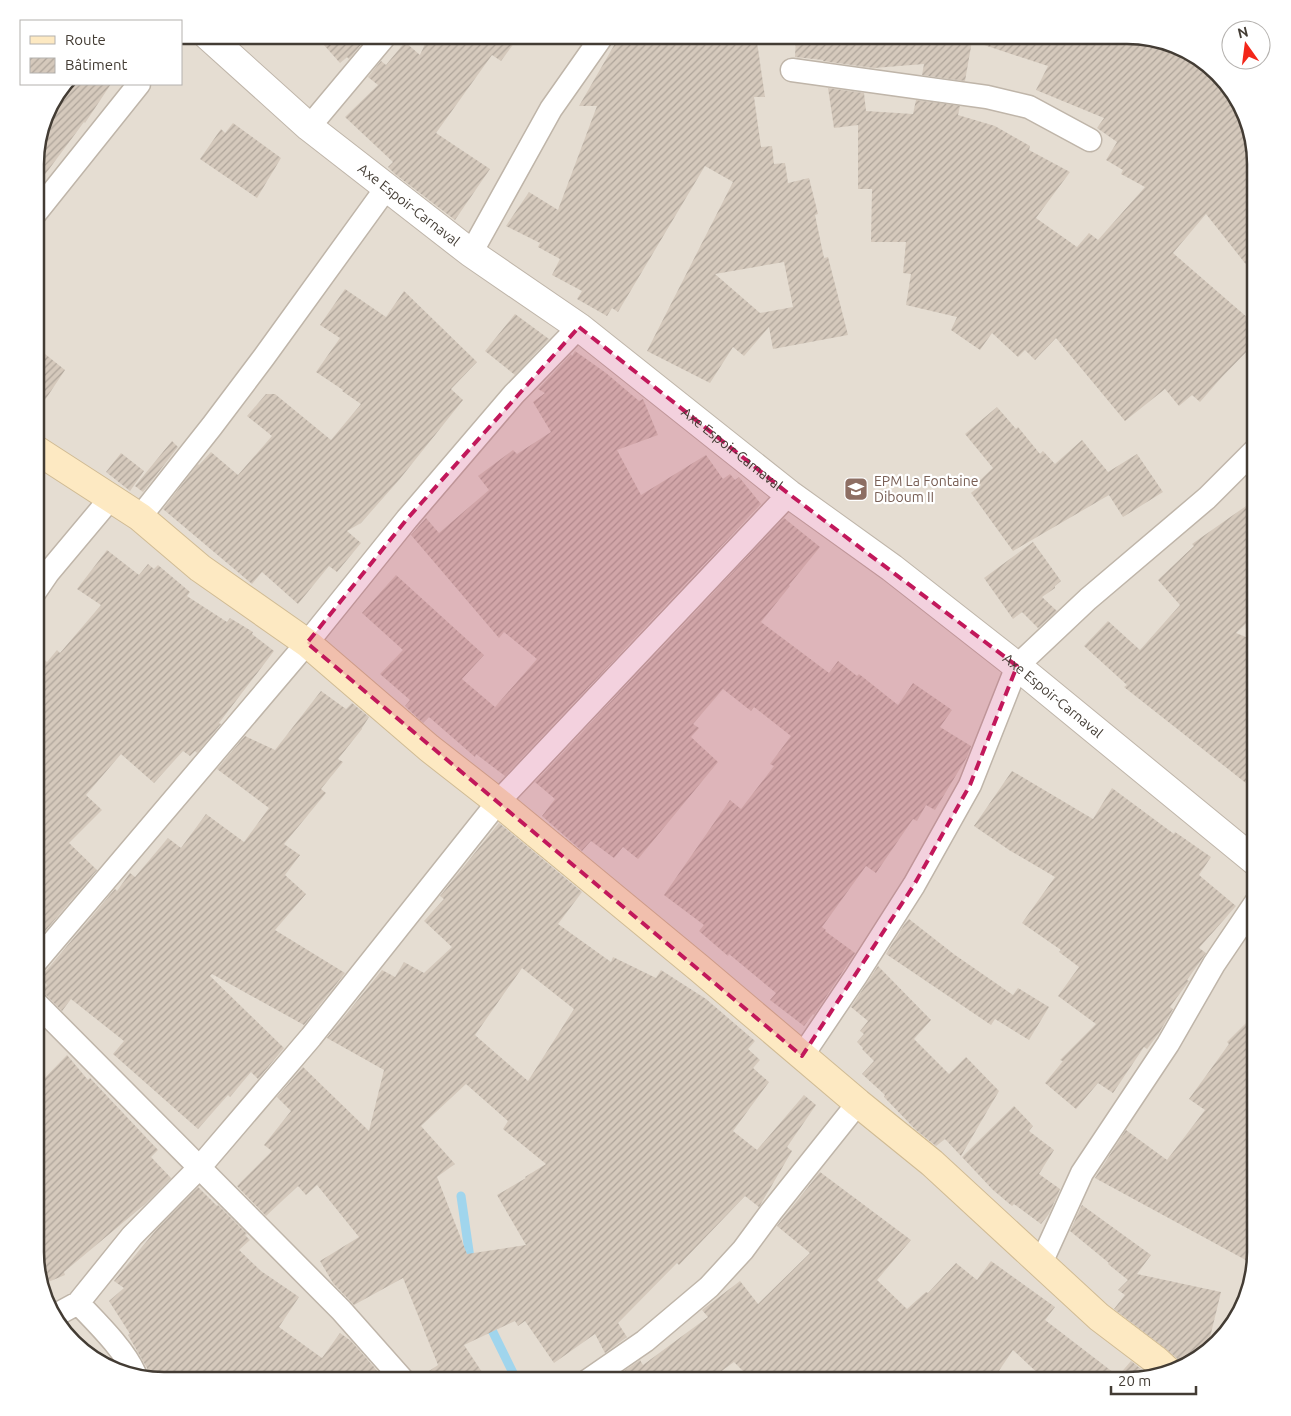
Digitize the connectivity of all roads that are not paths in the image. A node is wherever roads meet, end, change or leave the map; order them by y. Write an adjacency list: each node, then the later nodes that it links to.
1 (217, 44): 6 (street, Axe Espoir-Carnaval)
2 (378, 44): 6 (street)
3 (596, 44): 10 (street)
4 (792, 70): 7 (street)
5 (137, 85): 9 (street)
6 (309, 127): 8 (street, Axe Espoir-Carnaval)
7 (1090, 140)
8 (387, 188): 10 (street, Axe Espoir-Carnaval); 16 (street)
9 (44, 203)
10 (471, 253): 11 (street, Axe Espoir-Carnaval)
11 (579, 327): 14 (street, Axe Espoir-Carnaval); 18 (street)
12 (44, 455): 15 (main road)
13 (1247, 459): 19 (street)
14 (789, 494): 19 (street, Axe Espoir-Carnaval); 20 (street)
15 (110, 499): 16 (main road); 17 (street)
16 (140, 517): 18 (main road)
17 (44, 579)
18 (307, 643): 20 (main road); 23 (street)
19 (1017, 666): 21 (street, Axe Espoir-Carnaval); 25 (street)
20 (498, 802): 25 (main road); 27 (street)
21 (1247, 855)
22 (1247, 915): 28 (street)
23 (44, 952)
24 (44, 1011): 27 (street)
25 (802, 1056): 26 (main road)
26 (858, 1104): 28 (main road); 34 (street)
27 (199, 1168): 29 (street); 33 (street)
28 (1041, 1264): 31 (main road)
29 (78, 1303): 30 (street); 32 (street)
30 (60, 1313)
31 (1163, 1367)
32 (132, 1368)
33 (396, 1372)
34 (600, 1372)

